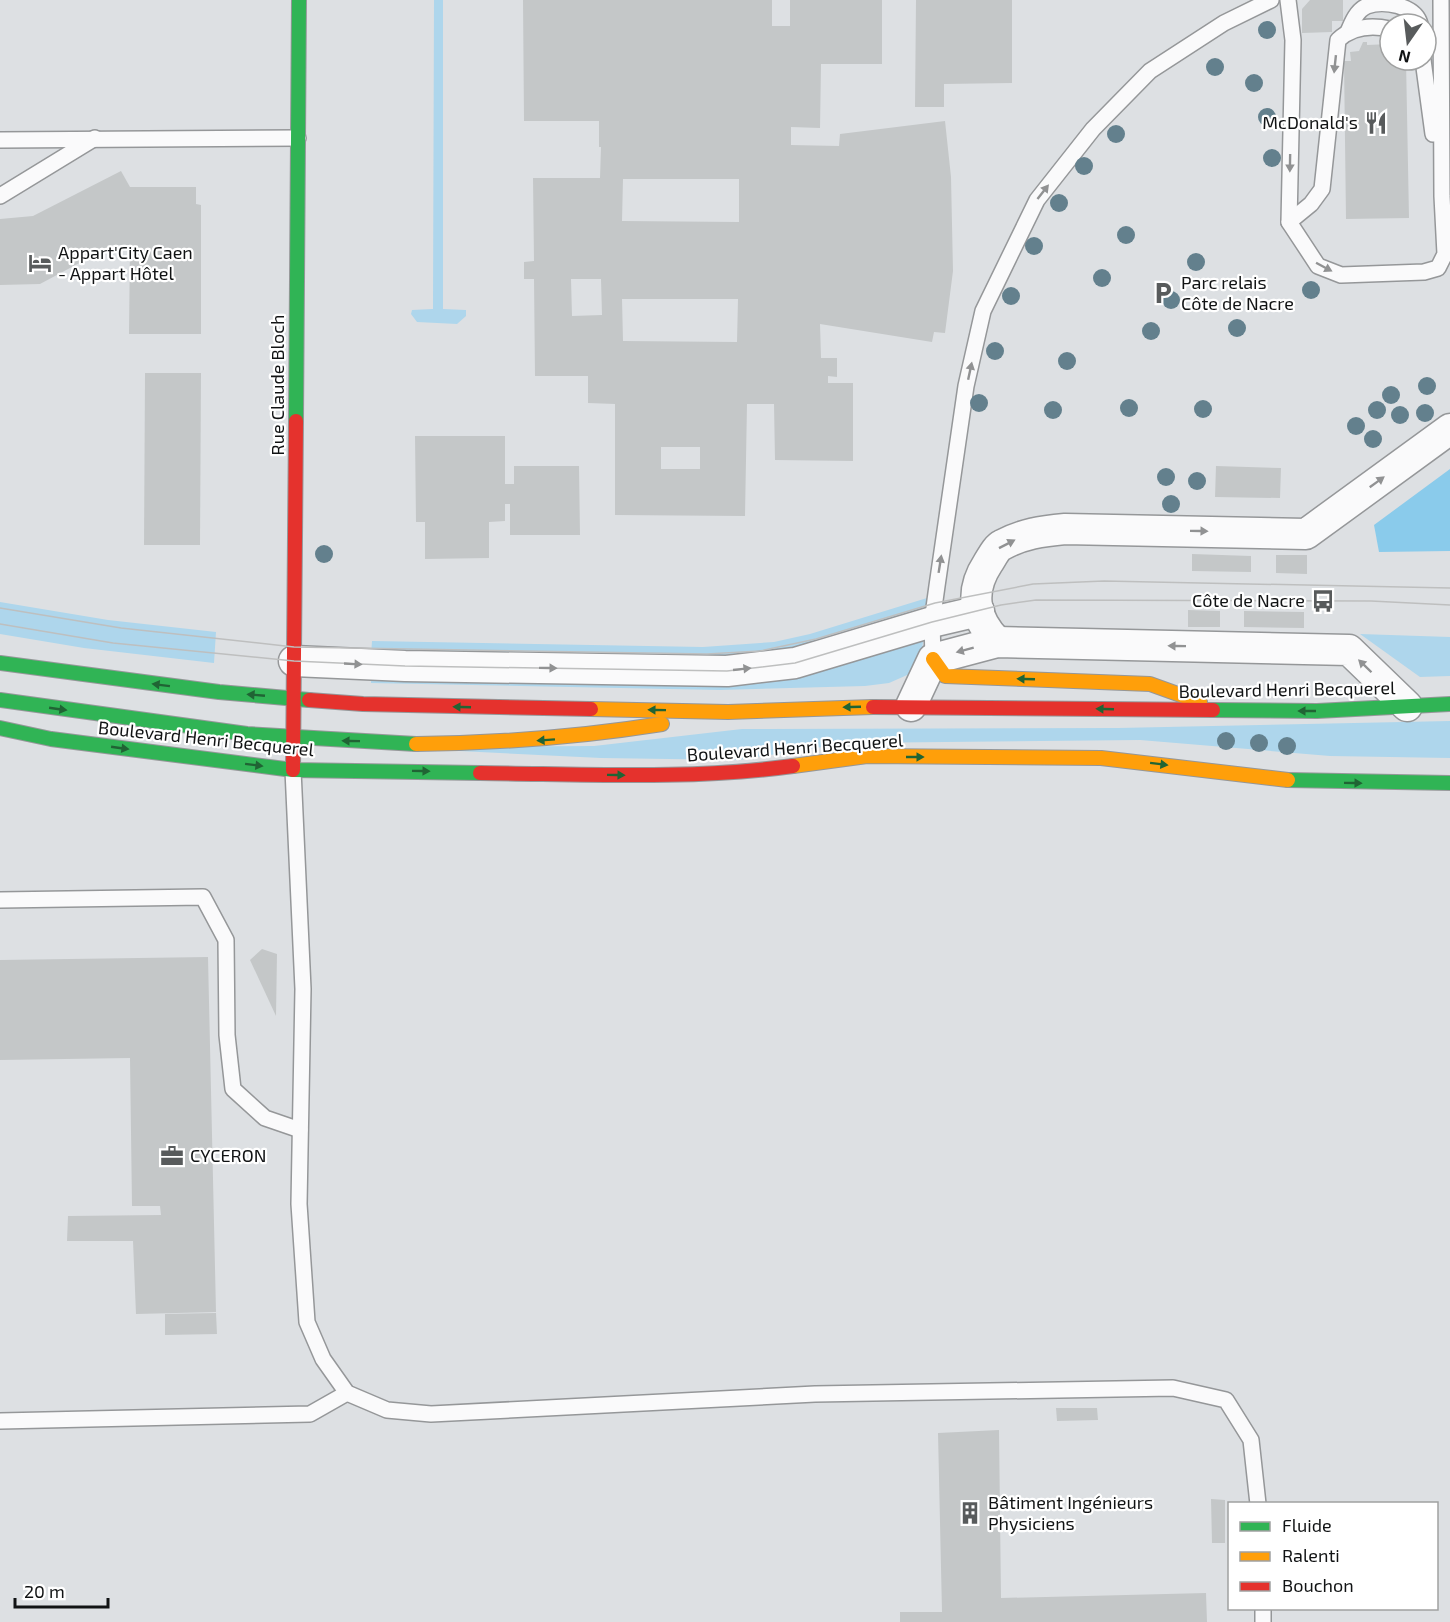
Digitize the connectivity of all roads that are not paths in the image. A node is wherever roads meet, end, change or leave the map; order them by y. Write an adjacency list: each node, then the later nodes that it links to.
1 (299, 0): 10 (main road, Rue Claude Bloch)
2 (1271, 0): 17 (lane, one-way to 2)
3 (1288, 0): 14 (lane, one-way to 14)
4 (1441, 0): 13 (lane)
5 (1411, 12): 7 (lane)
6 (1378, 29): 7 (lane)
7 (1348, 32): 14 (lane, one-way to 14)
8 (1425, 72): 13 (lane)
9 (95, 138): 10 (lane); 11 (lane); 12 (lane)
10 (298, 138): 20 (main road, Rue Claude Bloch)
11 (0, 140)
12 (0, 196)
13 (1442, 196): 14 (lane, one-way to 13)
14 (1289, 222)
15 (1450, 429): 16 (street, one-way to 15)
16 (979, 611): 17 (street); 18 (street)
17 (932, 622): 19 (lane); 20 (street, one-way to 17)
18 (997, 642): 19 (street, one-way to 19); 26 (street, one-way to 18)
19 (933, 659): 25 (street); 28 (main road, one-way to 19)
20 (294, 661): 22 (main road, Rue Claude Bloch)
21 (0, 663): 22 (main road, Boulevard Henri Becquerel, one-way to 21)
22 (294, 699): 27 (main road, Boulevard Henri Becquerel, one-way to 22); 30 (main road, Rue Claude Bloch)
23 (0, 700): 30 (main road, Boulevard Henri Becquerel, one-way to 30)
24 (1450, 704): 26 (main road, Boulevard Henri Becquerel)
25 (911, 706): 27 (main road, Boulevard Henri Becquerel, one-way to 27); 28 (main road, Boulevard Henri Becquerel, one-way to 25)
26 (1407, 706): 28 (main road, Boulevard Henri Becquerel, one-way to 28)
27 (728, 711): 30 (main road, Boulevard Henri Becquerel, one-way to 30)
28 (1227, 711)
29 (0, 728): 31 (main road, Boulevard Henri Becquerel, one-way to 31)
30 (294, 739): 31 (main road, Rue Claude Bloch)
31 (293, 770): 32 (main road, Boulevard Henri Becquerel, one-way to 32); 34 (lane)
32 (1450, 783)
33 (0, 900): 34 (lane)
34 (300, 1130): 35 (lane)
35 (347, 1393): 36 (lane); 37 (lane)
36 (0, 1421)
37 (1258, 1502)

